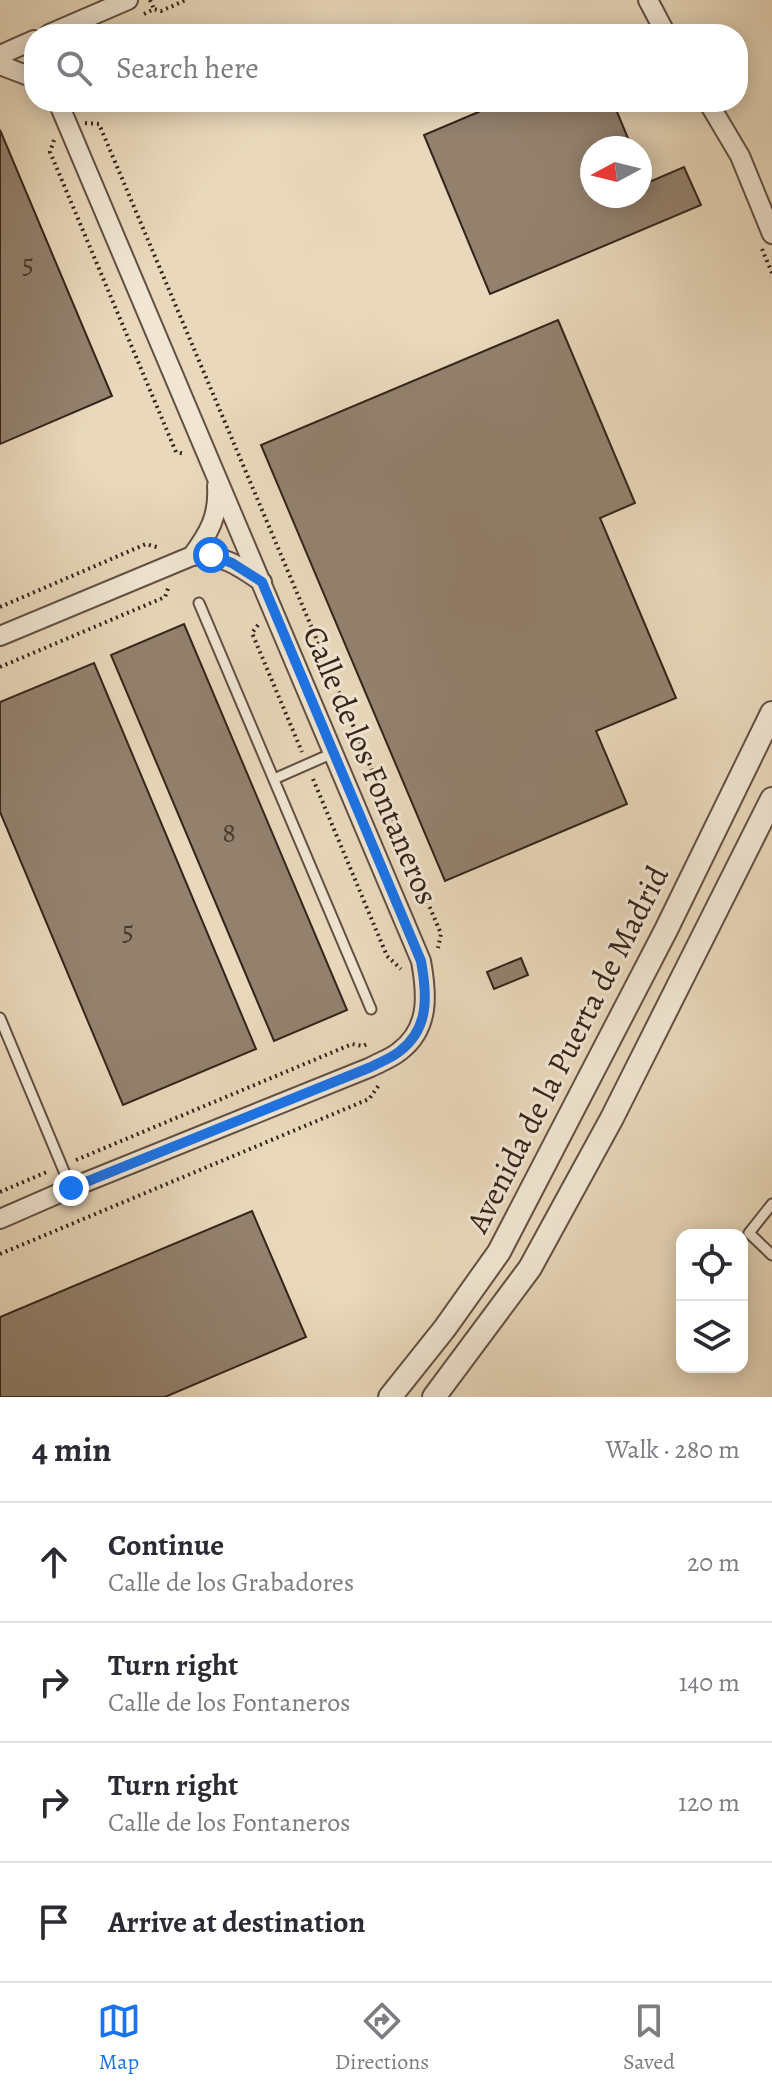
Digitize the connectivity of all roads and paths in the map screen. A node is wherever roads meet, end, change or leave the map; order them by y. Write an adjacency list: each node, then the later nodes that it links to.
1 (128, 0): 5 (street)
2 (150, 0): 4 (path)
3 (648, 0): 6 (street)
4 (154, 9)
5 (81, 24)
6 (661, 24)
7 (24, 44): 8 (street)
8 (0, 55)
9 (0, 65): 10 (street)
10 (24, 74)
11 (62, 112): 17 (street, Calle de los Fontaneros)
12 (80, 112): 32 (path)
13 (714, 112): 15 (street)
14 (55, 136): 16 (path)
15 (772, 234)
16 (192, 457)
17 (217, 475): 19 (street); 20 (street, Calle de los Fontaneros)
18 (171, 543): 23 (path)
19 (192, 556): 20 (street); 25 (street)
20 (262, 582): 28 (street, Calle de los Fontaneros)
21 (170, 584): 26 (path)
22 (199, 603): 30 (lane)
23 (0, 607)
24 (259, 622): 29 (path)
25 (0, 636)
26 (0, 667)
27 (772, 713): 43 (street, Avenida de la Puerta de Madrid)
28 (333, 753): 29 (lane); 38 (street, Calle de los Fontaneros)
29 (307, 764): 30 (lane); 33 (path)
30 (274, 779): 34 (lane)
31 (772, 799): 44 (street, Avenida de la Puerta de Madrid)
32 (441, 934)
33 (404, 980)
34 (371, 1009)
35 (0, 1018): 37 (lane)
36 (375, 1041): 37 (path)
37 (61, 1166): 38 (lane); 39 (path)
38 (71, 1188): 41 (street, Calle de los Fontaneros)
39 (0, 1192)
40 (772, 1204): 42 (lane)
41 (0, 1219)
42 (772, 1255)
43 (390, 1397)
44 (434, 1397)

